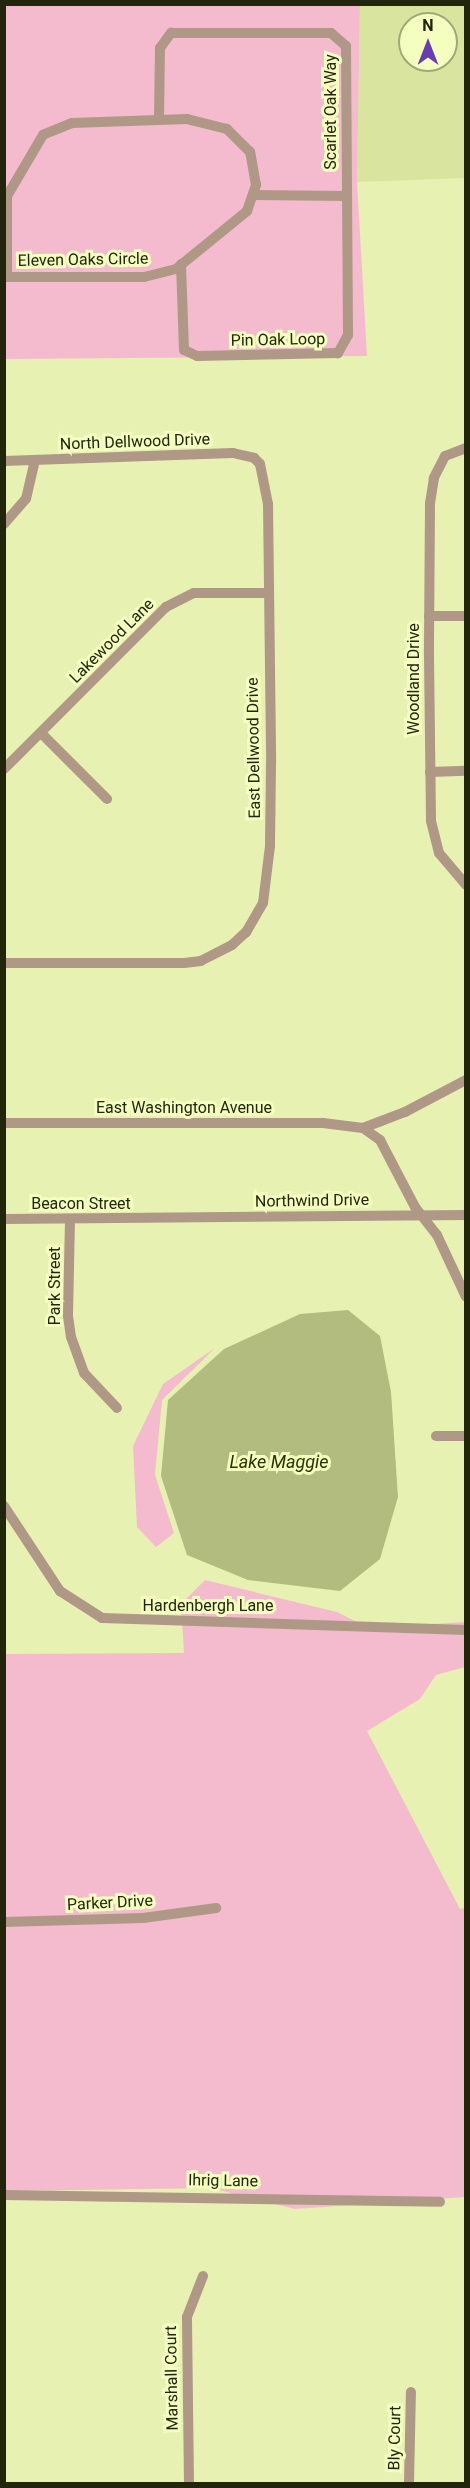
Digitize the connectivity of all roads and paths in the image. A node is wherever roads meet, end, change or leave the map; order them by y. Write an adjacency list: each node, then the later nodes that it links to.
1 (159, 120): 2 (street, Eleven Oaks Circle); 3 (street, Scarlet Oak Way); 5 (street, Eleven Oaks Circle)
2 (254, 195): 3 (street); 4 (street, Eleven Oaks Circle)
3 (345, 196): 4 (street, Pin Oak Loop)
4 (181, 264): 5 (street, Eleven Oaks Circle)
5 (6, 277)
6 (465, 448): 12 (street, Woodland Drive)
7 (4, 460): 8 (street, North Dellwood Drive)
8 (35, 461): 9 (street, North Dellwood Drive); 10 (street)
9 (261, 467): 11 (street, East Dellwood Drive)
10 (4, 524)
11 (267, 592): 14 (street, Lakewood Lane); 20 (street, East Dellwood Drive)
12 (429, 616): 13 (street); 17 (street, Woodland Drive)
13 (465, 616)
14 (42, 734): 15 (street, Lakewood Lane); 18 (street)
15 (4, 769)
16 (465, 771): 17 (street)
17 (430, 772): 19 (street, Woodland Drive)
18 (107, 799)
19 (465, 885)
20 (4, 963)
21 (465, 1080): 23 (street)
22 (4, 1122): 23 (street, East Washington Avenue)
23 (363, 1128): 25 (street)
24 (465, 1215): 25 (street, Northwind Drive)
25 (421, 1216): 27 (street, Northwind Drive); 29 (street)
26 (4, 1219): 28 (street, Beacon Street)
27 (159, 1219): 28 (street, Beacon Street)
28 (70, 1220): 30 (street, Park Street)
29 (465, 1298)
30 (117, 1408)
31 (436, 1436): 32 (street)
32 (465, 1436)
33 (4, 1506): 34 (street, Hardenbergh Lane)
34 (465, 1630)
35 (216, 1908): 36 (street, Parker Drive)
36 (4, 1922)
37 (4, 2195): 38 (street, Ihrig Lane)
38 (440, 2202)
39 (203, 2276): 41 (street, Marshall Court)
40 (411, 2392): 42 (street, Bly Court)
41 (189, 2484)
42 (409, 2484)

